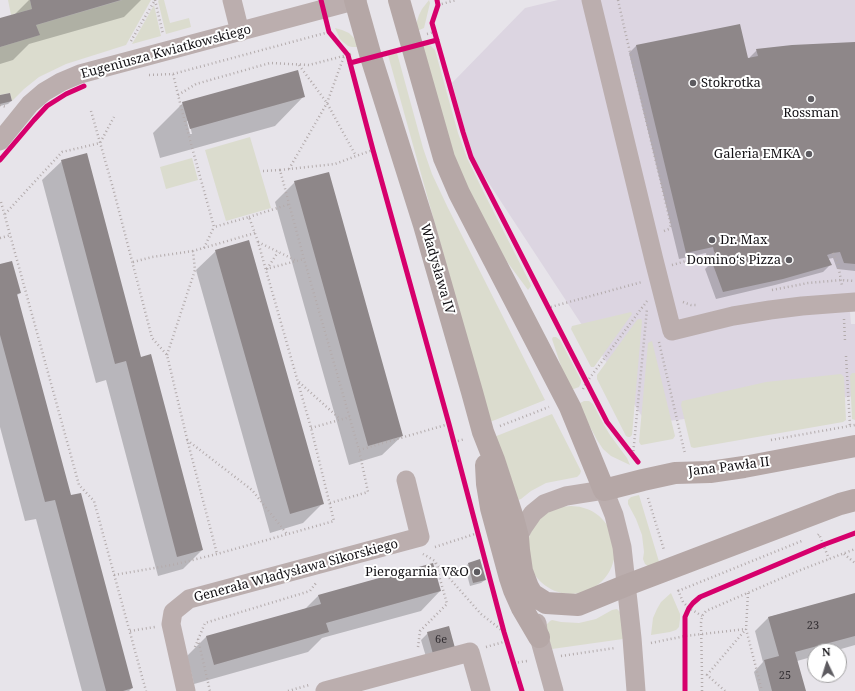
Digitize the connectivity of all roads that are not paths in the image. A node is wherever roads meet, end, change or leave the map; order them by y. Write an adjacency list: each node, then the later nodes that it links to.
1 (232, 0): 5 (street)
2 (355, 0): 5 (street, Eugeniusza Kwiatkowskiego); 8 (main road, Władysława IV)
3 (399, 0): 11 (main road)
4 (591, 0): 7 (street)
5 (240, 32): 6 (street, Eugeniusza Kwiatkowskiego)
6 (0, 141)
7 (855, 302)
8 (483, 432): 13 (main road, Władysława IV); 16 (main road)
9 (852, 436): 11 (main road, Jana Pawła II)
10 (406, 480): 18 (street, Generała Władysława Sikorskiego)
11 (604, 490): 13 (street); 14 (street)
12 (855, 500): 14 (main road)
13 (518, 537): 15 (main road)
14 (627, 585): 15 (main road); 21 (street)
15 (532, 594): 16 (street)
16 (540, 637): 20 (street)
17 (318, 688): 19 (street)
18 (186, 691)
19 (481, 691)
20 (554, 691)
21 (636, 691)

